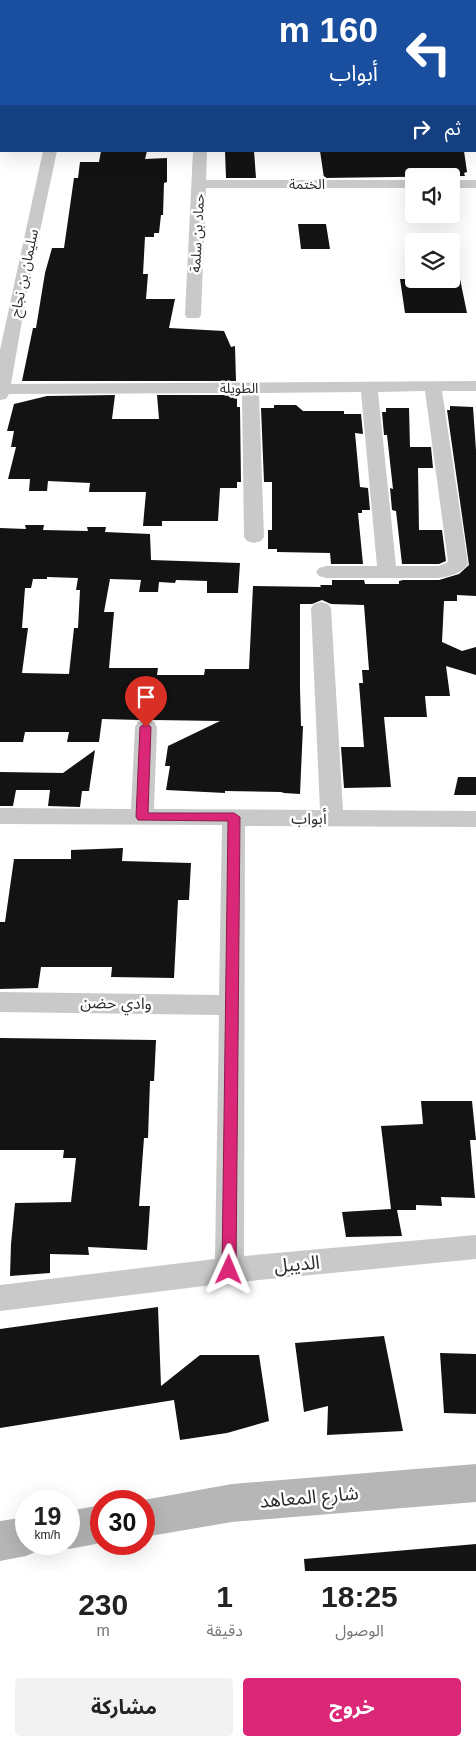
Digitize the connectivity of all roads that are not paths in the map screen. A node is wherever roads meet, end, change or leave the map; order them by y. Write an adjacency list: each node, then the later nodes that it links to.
1 (427, 0): 2 (lane)
2 (466, 0)
3 (50, 152): 14 (street, سليمان بن نجاح)
4 (200, 152): 5 (street, حماد بن سلمة)
5 (199, 184): 6 (street, الختمة); 9 (street, حماد بن سلمة)
6 (405, 184)
7 (460, 184): 8 (street)
8 (476, 184)
9 (193, 315)
10 (369, 386): 11 (street, الطويلة); 13 (street, الطويلة); 17 (street)
11 (433, 386): 12 (street, الطويلة); 17 (street)
12 (476, 386)
13 (250, 388): 14 (street, الطويلة); 15 (street)
14 (1, 392)
15 (254, 537)
16 (326, 572): 17 (street)
17 (387, 572)
18 (321, 608): 23 (street)
19 (146, 727): 21 (street)
20 (0, 816): 21 (street, أبواب)
21 (142, 817): 22 (street, أبواب)
22 (234, 817): 23 (street, أبواب); 26 (street)
23 (332, 818): 24 (street, أبواب)
24 (476, 819)
25 (0, 1002): 26 (street, وادي حضن)
26 (232, 1005): 28 (street)
27 (476, 1247): 28 (street, الديبل)
28 (229, 1270): 29 (street, الديبل)
29 (0, 1298)
30 (476, 1483): 31 (street, شارع المعاهد)
31 (155, 1516)
32 (15, 1538): 33 (street)
33 (0, 1541)

